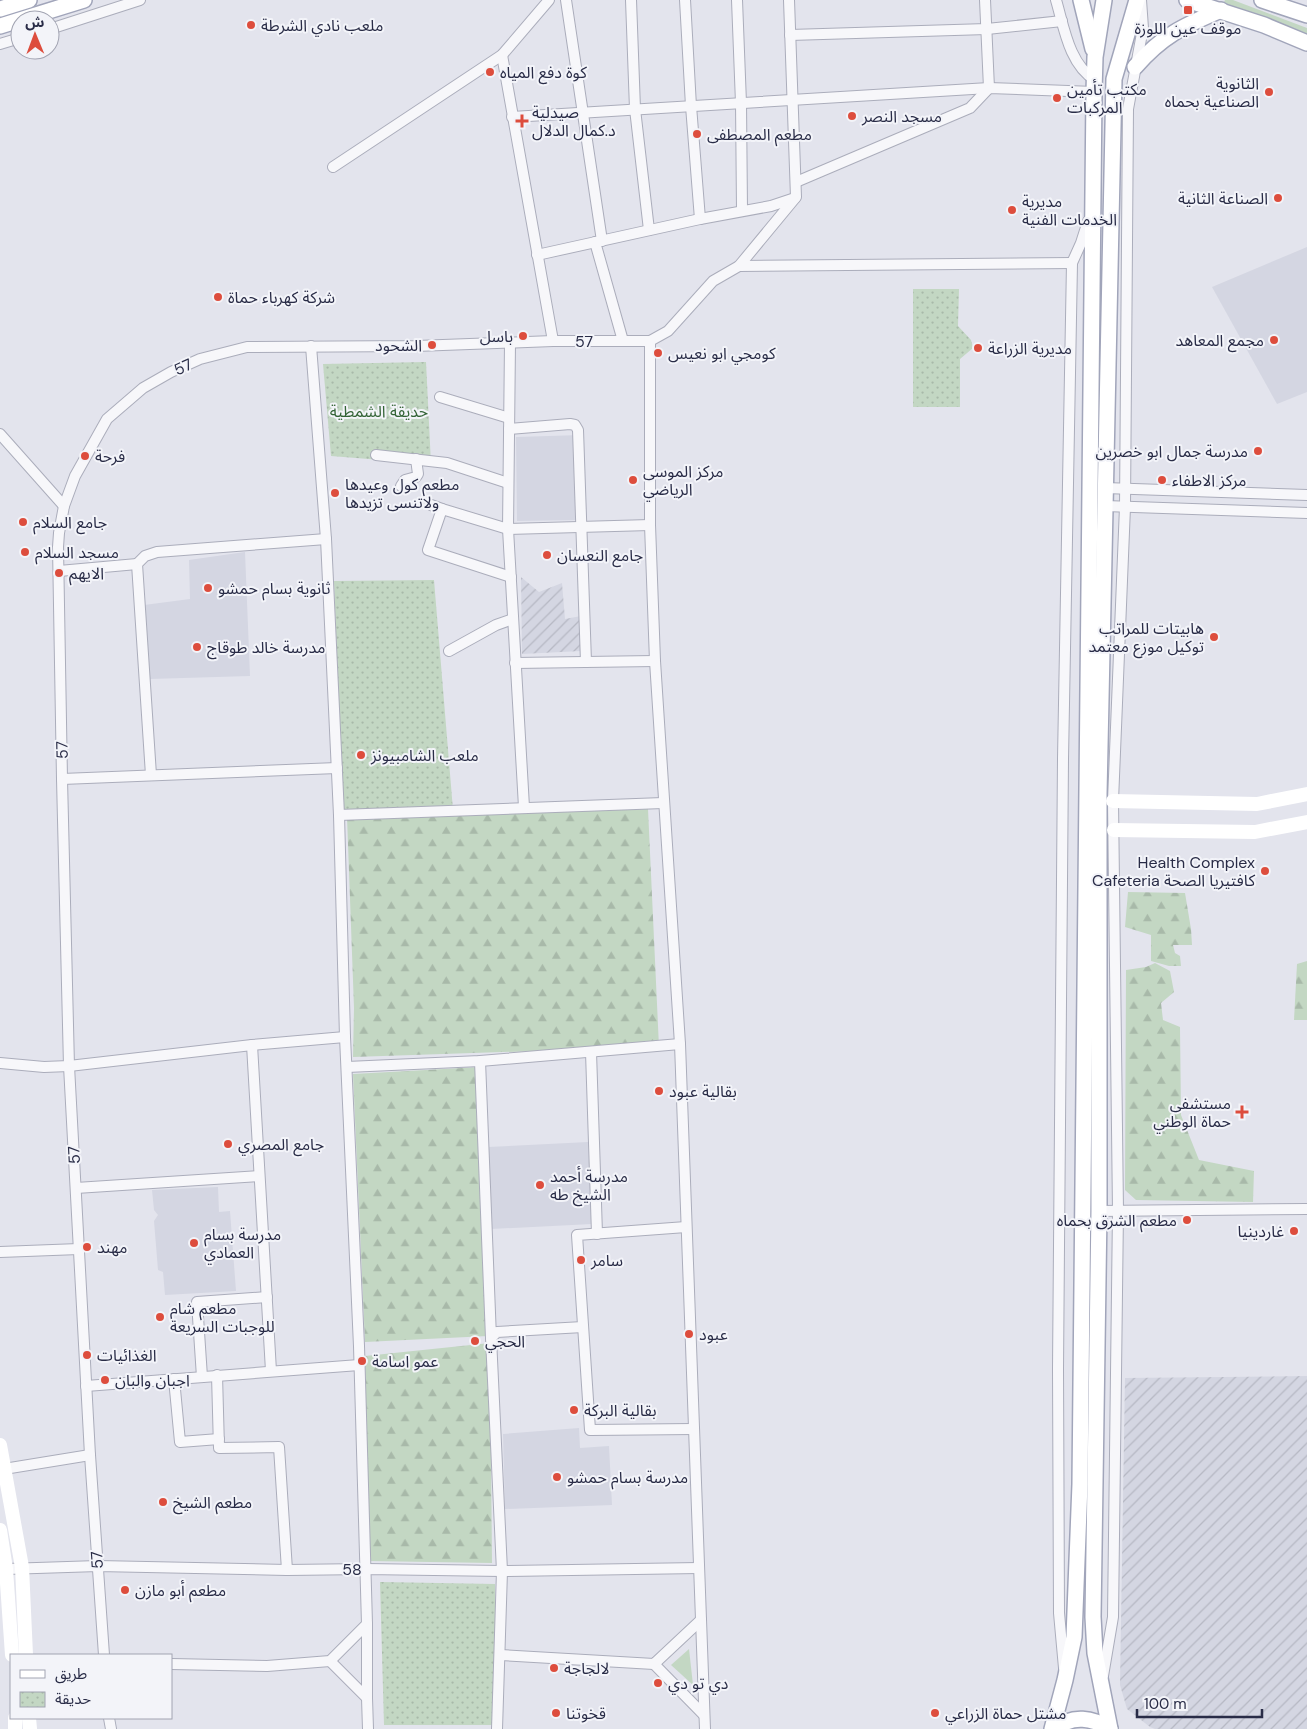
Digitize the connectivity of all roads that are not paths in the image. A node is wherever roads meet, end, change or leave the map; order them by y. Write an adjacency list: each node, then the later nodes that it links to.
1 (29, 0): 18 (main road)
2 (84, 0): 19 (main road)
3 (140, 0): 22 (street)
4 (548, 0): 26 (street)
5 (566, 0): 35 (street)
6 (632, 0): 34 (street)
7 (685, 0): 33 (street)
8 (737, 0): 32 (street)
9 (789, 0): 24 (street)
10 (985, 0): 23 (street)
11 (1056, 0): 21 (street)
12 (1081, 0): 27 (main road)
13 (1104, 0): 27 (main road)
14 (1139, 0): 28 (street); 60 (main road)
15 (1187, 0): 17 (main road)
16 (1262, 0): 20 (main road)
17 (1213, 6): 25 (main road); 28 (main road)
18 (0, 9)
19 (53, 10)
20 (1307, 15)
21 (1062, 21): 23 (street); 29 (street)
22 (60, 26)
23 (986, 29): 24 (street); 30 (street)
24 (790, 35): 31 (street)
25 (1307, 43)
26 (502, 55): 36 (street); 37 (street)
27 (1095, 57): 29 (main road)
28 (1135, 67): 61 (street)
29 (1094, 86): 30 (street); 38 (main road)
30 (989, 88): 31 (street); 39 (street)
31 (792, 100): 32 (street); 39 (street)
32 (741, 103): 33 (street); 41 (street)
33 (691, 106): 34 (street); 42 (street)
34 (635, 109): 35 (street); 43 (street)
35 (582, 112): 36 (street); 44 (street)
36 (512, 117): 45 (street)
37 (333, 167)
38 (1094, 178): 46 (street); 141 (main road)
39 (796, 182): 40 (street)
40 (796, 197): 41 (street); 47 (street)
41 (742, 210): 42 (street)
42 (700, 219): 43 (street)
43 (649, 230): 44 (street)
44 (599, 241): 45 (street); 49 (street)
45 (538, 255): 48 (street)
46 (1072, 262): 47 (street); 141 (street)
47 (739, 266): 50 (street)
48 (553, 341): 49 (street, 57); 51 (street, 57)
49 (623, 341): 50 (street, 57)
50 (650, 341): 69 (street)
51 (510, 343): 52 (street, 57); 54 (street)
52 (311, 346): 64 (street, 57); 72 (street)
53 (440, 397): 54 (street)
54 (509, 424): 58 (street); 70 (street)
55 (0, 434): 64 (street)
56 (376, 455): 57 (street)
57 (416, 459): 58 (street); 59 (street)
58 (508, 482): 71 (street)
59 (401, 486)
60 (1105, 488): 61 (street); 65 (main road)
61 (1126, 488): 62 (street); 66 (street)
62 (1307, 494)
63 (431, 505): 67 (street)
64 (64, 506): 74 (street, 57)
65 (1105, 506): 66 (street); 102 (main road)
66 (1125, 507): 68 (street); 85 (street)
67 (442, 509): 71 (street); 75 (street)
68 (1307, 513)
69 (650, 525): 70 (street); 78 (street)
70 (580, 527): 71 (street); 79 (street)
71 (508, 529): 75 (street)
72 (326, 539): 73 (street); 81 (street)
73 (137, 564): 74 (street); 82 (street)
74 (58, 572): 83 (street, 57)
75 (511, 578): 76 (street)
76 (513, 620): 77 (street); 80 (street)
77 (449, 652)
78 (655, 661): 79 (street); 86 (street)
79 (586, 662): 80 (street)
80 (516, 663): 87 (street)
81 (337, 768): 82 (street); 88 (street)
82 (151, 776): 83 (street)
83 (62, 779): 97 (street, 57)
84 (1307, 794): 85 (main road)
85 (1113, 801): 90 (street)
86 (663, 802): 87 (street); 92 (street)
87 (524, 807): 88 (street)
88 (339, 815): 91 (street)
89 (1307, 822): 90 (main road)
90 (1114, 830): 103 (street)
91 (345, 1037): 93 (street); 98 (street)
92 (680, 1044): 94 (street); 104 (street)
93 (252, 1045): 97 (street); 99 (street)
94 (591, 1052): 95 (street); 105 (street)
95 (480, 1061): 98 (street); 110 (street)
96 (0, 1063): 97 (street)
97 (69, 1066): 100 (street, 57)
98 (347, 1067): 111 (street)
99 (259, 1176): 100 (street); 108 (street)
100 (76, 1188): 106 (street, 57)
101 (1307, 1209): 103 (street)
102 (1099, 1211): 103 (street); 142 (main road)
103 (1118, 1211): 142 (street)
104 (686, 1227): 105 (street); 117 (street)
105 (596, 1234): 109 (street)
106 (79, 1249): 107 (street); 116 (street, 57)
107 (0, 1252)
108 (267, 1297): 112 (street); 114 (street)
109 (583, 1327): 110 (street); 117 (street)
110 (491, 1338): 130 (street)
111 (359, 1365): 112 (street); 128 (street)
112 (271, 1371): 113 (street)
113 (217, 1375): 114 (street); 118 (street)
114 (202, 1377): 115 (street)
115 (174, 1379): 116 (street); 118 (street)
116 (86, 1386): 120 (street, 57)
117 (694, 1429): 126 (street)
118 (219, 1439): 129 (street)
119 (0, 1445): 121 (main road)
120 (90, 1455): 121 (street); 124 (street, 57)
121 (4, 1469): 122 (main road)
122 (4, 1495): 125 (main road)
123 (0, 1530): 127 (main road)
124 (98, 1566): 125 (street, 58); 129 (street, 58); 136 (street, 57)
125 (22, 1567): 127 (street, 58); 135 (main road)
126 (699, 1568): 130 (street, 58); 131 (street)
127 (6, 1569): 133 (main road)
128 (366, 1569): 129 (street, 58); 130 (street, 58); 132 (street)
129 (287, 1570)
130 (502, 1571): 137 (street)
131 (701, 1620): 140 (street); 144 (street)
132 (367, 1624): 138 (street); 143 (street)
133 (5, 1626): 134 (main road)
134 (12, 1654)
135 (26, 1654)
136 (104, 1654)
137 (500, 1655): 140 (street); 146 (street)
138 (330, 1661): 139 (street); 143 (street)
139 (172, 1664)
140 (654, 1664): 144 (street)
141 (1065, 1680): 148 (main road)
142 (1101, 1685): 150 (main road)
143 (367, 1698): 145 (street)
144 (704, 1715): 147 (street)
145 (368, 1729)
146 (498, 1729)
147 (705, 1729)
148 (1052, 1729)
149 (1056, 1729): 150 (main road)
150 (1110, 1729)

